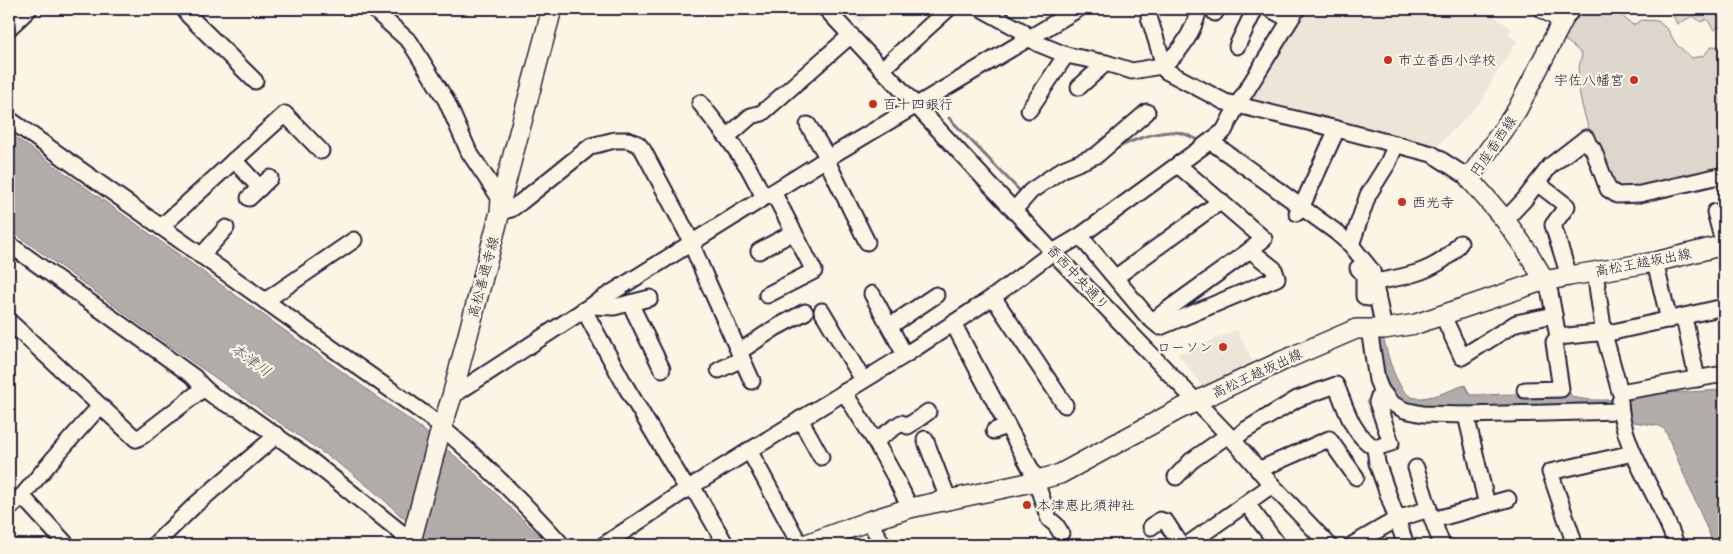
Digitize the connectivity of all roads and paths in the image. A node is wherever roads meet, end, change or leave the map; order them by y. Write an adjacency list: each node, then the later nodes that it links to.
1 (29, 9): 16 (street)
2 (184, 9): 24 (street)
3 (373, 9): 47 (street)
4 (552, 9): 47 (main road, 高松善通寺線)
5 (826, 9): 17 (street, 香西中央通り)
6 (948, 9): 23 (street)
7 (982, 9): 18 (street)
8 (1078, 9): 18 (street)
9 (1198, 9): 22 (street)
10 (1255, 9): 19 (street)
11 (1270, 9): 13 (street)
12 (1544, 9): 14 (main road, 円座香西線)
13 (1293, 14): 27 (street)
14 (1568, 14): 42 (main road, 円座香西線)
15 (1149, 17): 22 (street)
16 (9, 28)
17 (851, 35): 23 (street, 香西中央通り); 34 (street)
18 (1029, 38): 20 (street); 28 (street)
19 (1237, 46)
20 (1066, 56): 21 (street); 29 (street)
21 (1106, 63): 22 (street); 25 (street)
22 (1161, 66): 27 (street)
23 (882, 69): 28 (street, 香西中央通り)
24 (254, 81)
25 (1079, 87)
26 (700, 104): 34 (street)
27 (1238, 104): 33 (street); 35 (street)
28 (916, 105): 38 (street); 48 (street, 香西中央通り)
29 (1029, 110)
30 (1148, 112): 48 (street)
31 (9, 119): 52 (street)
32 (808, 125): 38 (street)
33 (1338, 129): 36 (street); 49 (street)
34 (727, 137): 45 (street)
35 (1206, 144): 40 (street); 49 (street)
36 (1396, 144): 42 (street); 62 (street)
37 (321, 151): 39 (street)
38 (827, 159): 45 (street); 57 (street)
39 (234, 160): 44 (street); 52 (street)
40 (1178, 165): 46 (street); 55 (street)
41 (1724, 175): 43 (street)
42 (1469, 178): 51 (main road, 円座香西線)
43 (1537, 183): 51 (street); 69 (street)
44 (260, 188)
45 (769, 195): 54 (street); 58 (street)
46 (1221, 201): 63 (street); 70 (street)
47 (500, 206): 58 (street); 106 (main road, 高松善通寺線)
48 (1015, 209): 65 (street, 香西中央通り)
49 (1299, 210): 62 (street); 72 (street)
50 (1714, 212): 61 (street)
51 (1505, 220): 71 (main road, 円座香西線)
52 (161, 227): 66 (street)
53 (226, 228): 66 (street)
54 (794, 232): 64 (street); 74 (street)
55 (1080, 236): 65 (street); 70 (street)
56 (354, 240): 78 (street)
57 (867, 242)
58 (691, 243): 81 (street); 95 (street)
59 (1460, 243): 72 (street)
60 (9, 244): 102 (street)
61 (1724, 245): 67 (main road, 高松王越坂出線)
62 (1352, 246): 72 (street)
63 (1250, 250): 88 (street); 88 (street)
64 (759, 251)
65 (1054, 252): 76 (street); 107 (street, 香西中央通り)
66 (201, 256): 78 (street)
67 (1655, 262): 68 (main road, 高松王越坂出線); 86 (street)
68 (1595, 272): 69 (main road, 高松王越坂出線); 92 (street)
69 (1569, 276): 71 (main road, 高松王越坂出線)
70 (1116, 277): 88 (street)
71 (1545, 281): 84 (street); 85 (main road, 高松王越坂出線)
72 (1370, 284): 91 (street)
73 (872, 294): 90 (street)
74 (767, 295)
75 (936, 295): 90 (street)
76 (993, 296): 89 (street); 109 (street)
77 (650, 298): 79 (street)
78 (266, 301): 114 (street)
79 (630, 303): 81 (street); 96 (street)
80 (1724, 307): 86 (street)
81 (587, 308): 106 (street); 129 (street)
82 (805, 312): 95 (street)
83 (828, 315): 100 (street)
84 (1554, 315): 85 (street); 93 (street)
85 (1443, 316): 91 (main road, 高松王越坂出線)
86 (1676, 319): 92 (street); 99 (street)
87 (9, 321): 110 (street)
88 (1153, 321)
89 (953, 323): 94 (street); 127 (street)
90 (890, 326): 94 (street)
91 (1376, 329): 103 (street); 107 (main road, 高松王越坂出線)
92 (1604, 334): 93 (street); 108 (street)
93 (1558, 337): 104 (street)
94 (905, 355): 100 (street)
95 (740, 356): 97 (street); 101 (street)
96 (662, 369)
97 (719, 370)
98 (1724, 374): 99 (street)
99 (1697, 379): 108 (street)
100 (863, 380): 105 (street)
101 (752, 381)
102 (204, 388): 110 (street); 115 (street)
103 (1381, 390): 112 (street); 119 (street)
104 (1525, 390)
105 (844, 392): 113 (street); 118 (street)
106 (452, 396): 114 (main road, 高松善通寺線)
107 (1196, 402): 116 (street, 香西中央通り); 127 (main road, 高松王越坂出線)
108 (1620, 403): 112 (street); 121 (street)
109 (1065, 405)
110 (100, 406): 130 (street)
111 (928, 412): 118 (street)
112 (1466, 415): 134 (street)
113 (800, 418): 120 (street); 122 (street)
114 (440, 432): 142 (main road, 高松善通寺線); 145 (street)
115 (277, 435): 142 (street); 144 (street)
116 (1230, 437): 119 (street); 124 (street, 香西中央通り); 125 (street)
117 (925, 439): 132 (street)
118 (875, 441): 135 (street)
119 (1374, 448): 137 (street)
120 (748, 450): 129 (street); 148 (street)
121 (1634, 454): 141 (street); 158 (street)
122 (821, 456)
123 (1416, 468): 136 (street)
124 (1258, 470): 126 (street); 128 (street, 香西中央通り)
125 (1176, 477)
126 (1356, 477)
127 (1036, 480): 132 (main road, 高松王越坂出線); 140 (street)
128 (1272, 486): 133 (street); 154 (street, 香西中央通り)
129 (690, 488): 146 (street); 147 (street)
130 (15, 499): 143 (street)
131 (1508, 499): 134 (street)
132 (949, 500): 135 (main road, 高松王越坂出線)
133 (1247, 504): 152 (street); 153 (street)
134 (1487, 504): 136 (street)
135 (910, 508): 138 (main road, 高松王越坂出線)
136 (1431, 515): 137 (street); 157 (street)
137 (1397, 519): 155 (street); 156 (street)
138 (869, 521): 149 (main road, 高松王越坂出線); 150 (street)
139 (1151, 527): 151 (street)
140 (1061, 533)
141 (1572, 536)
142 (412, 541)
143 (66, 545)
144 (154, 545)
145 (562, 545)
146 (604, 545)
147 (726, 545)
148 (800, 545)
149 (804, 545)
150 (883, 545)
151 (1181, 545)
152 (1186, 545)
153 (1278, 545)
154 (1329, 545)
155 (1352, 545)
156 (1406, 545)
157 (1442, 545)
158 (1676, 545)

